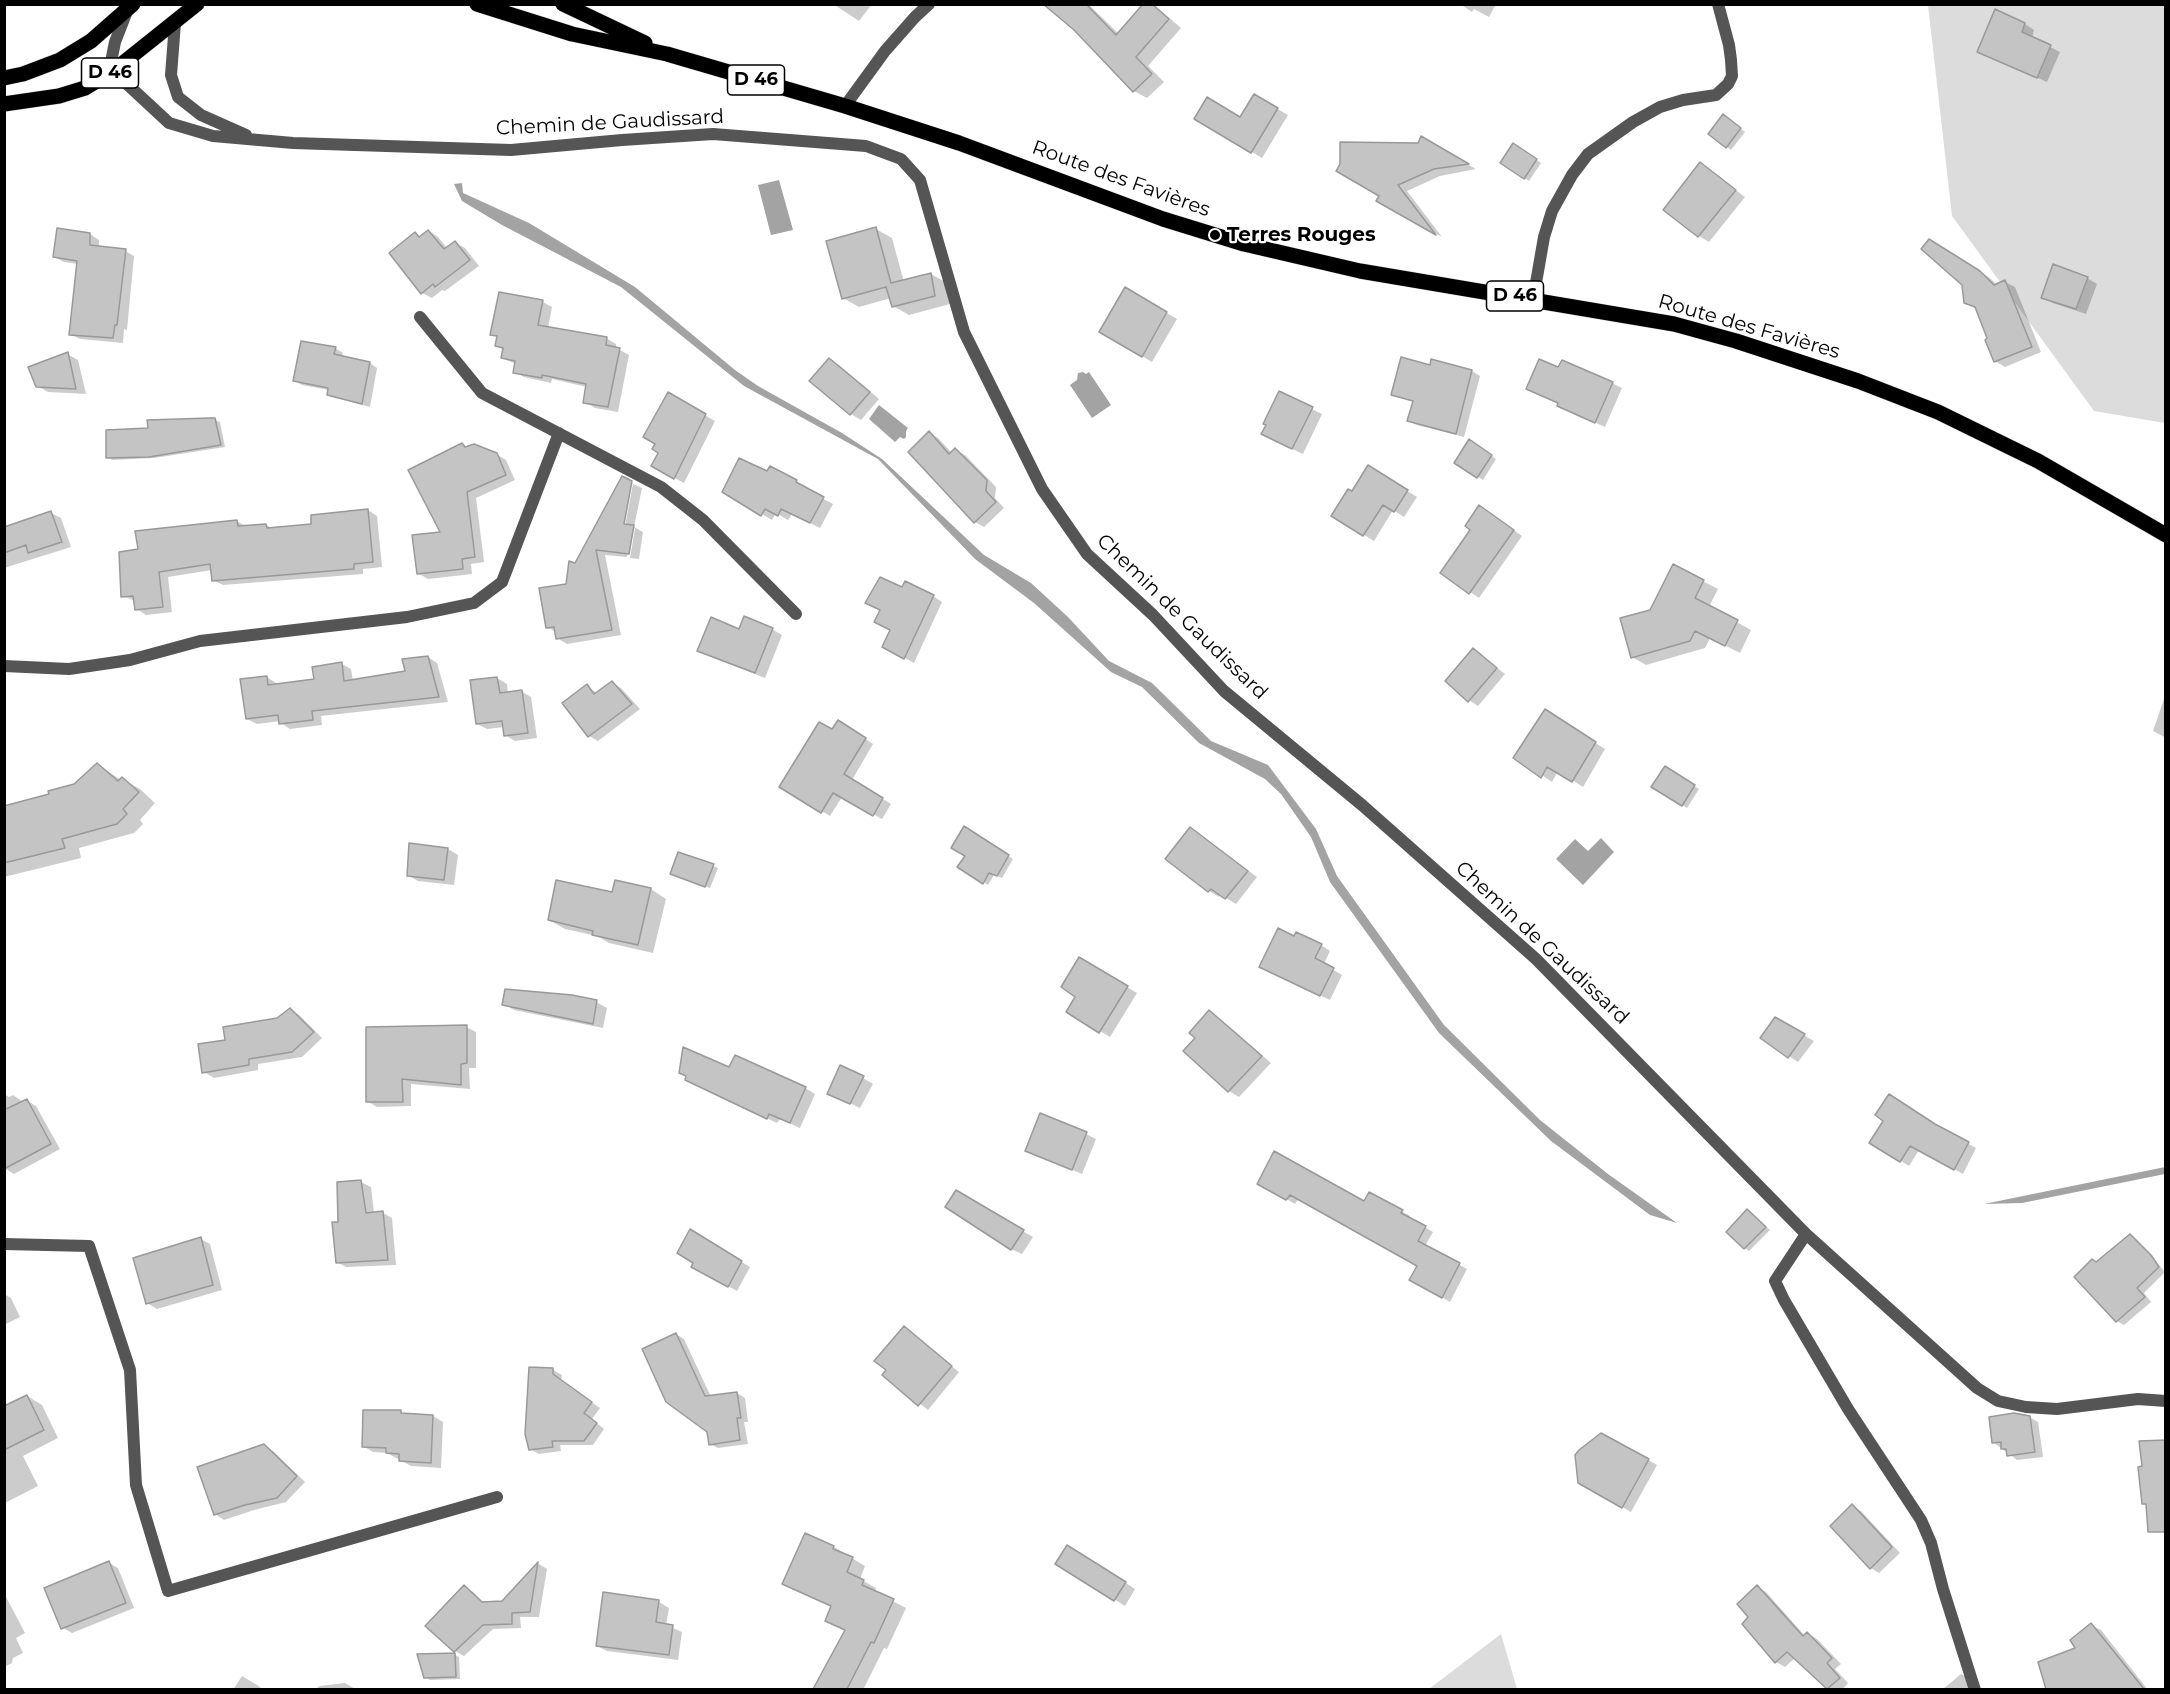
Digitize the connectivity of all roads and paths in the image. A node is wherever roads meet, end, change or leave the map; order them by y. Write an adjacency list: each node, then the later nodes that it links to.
1 (197, 4): 7 (main road, D 46)
2 (477, 4): 8 (main road, D 46)
3 (563, 4): 8 (main road, D 46)
4 (929, 4): 12 (street)
5 (1718, 4): 14 (street)
6 (130, 8): 9 (street); 10 (main road, D 46)
7 (175, 23): 9 (main road, D 46); 13 (street)
8 (667, 54): 12 (main road, D 46)
9 (113, 71): 11 (main road, D 46); 13 (street, Chemin de Gaudissard)
10 (4, 78)
11 (4, 104)
12 (845, 106): 14 (main road, Route des Favières / D 46)
13 (256, 139): 20 (street, Chemin de Gaudissard)
14 (1533, 300): 17 (main road, Route des Favières / D 46)
15 (420, 317): 16 (street)
16 (559, 433): 18 (street); 19 (street)
17 (2166, 535)
18 (796, 614)
19 (4, 666)
20 (1806, 1234): 22 (street, Chemin de Gaudissard); 24 (street)
21 (4, 1244): 23 (street)
22 (2166, 1401)
23 (497, 1497)
24 (1975, 1689)

